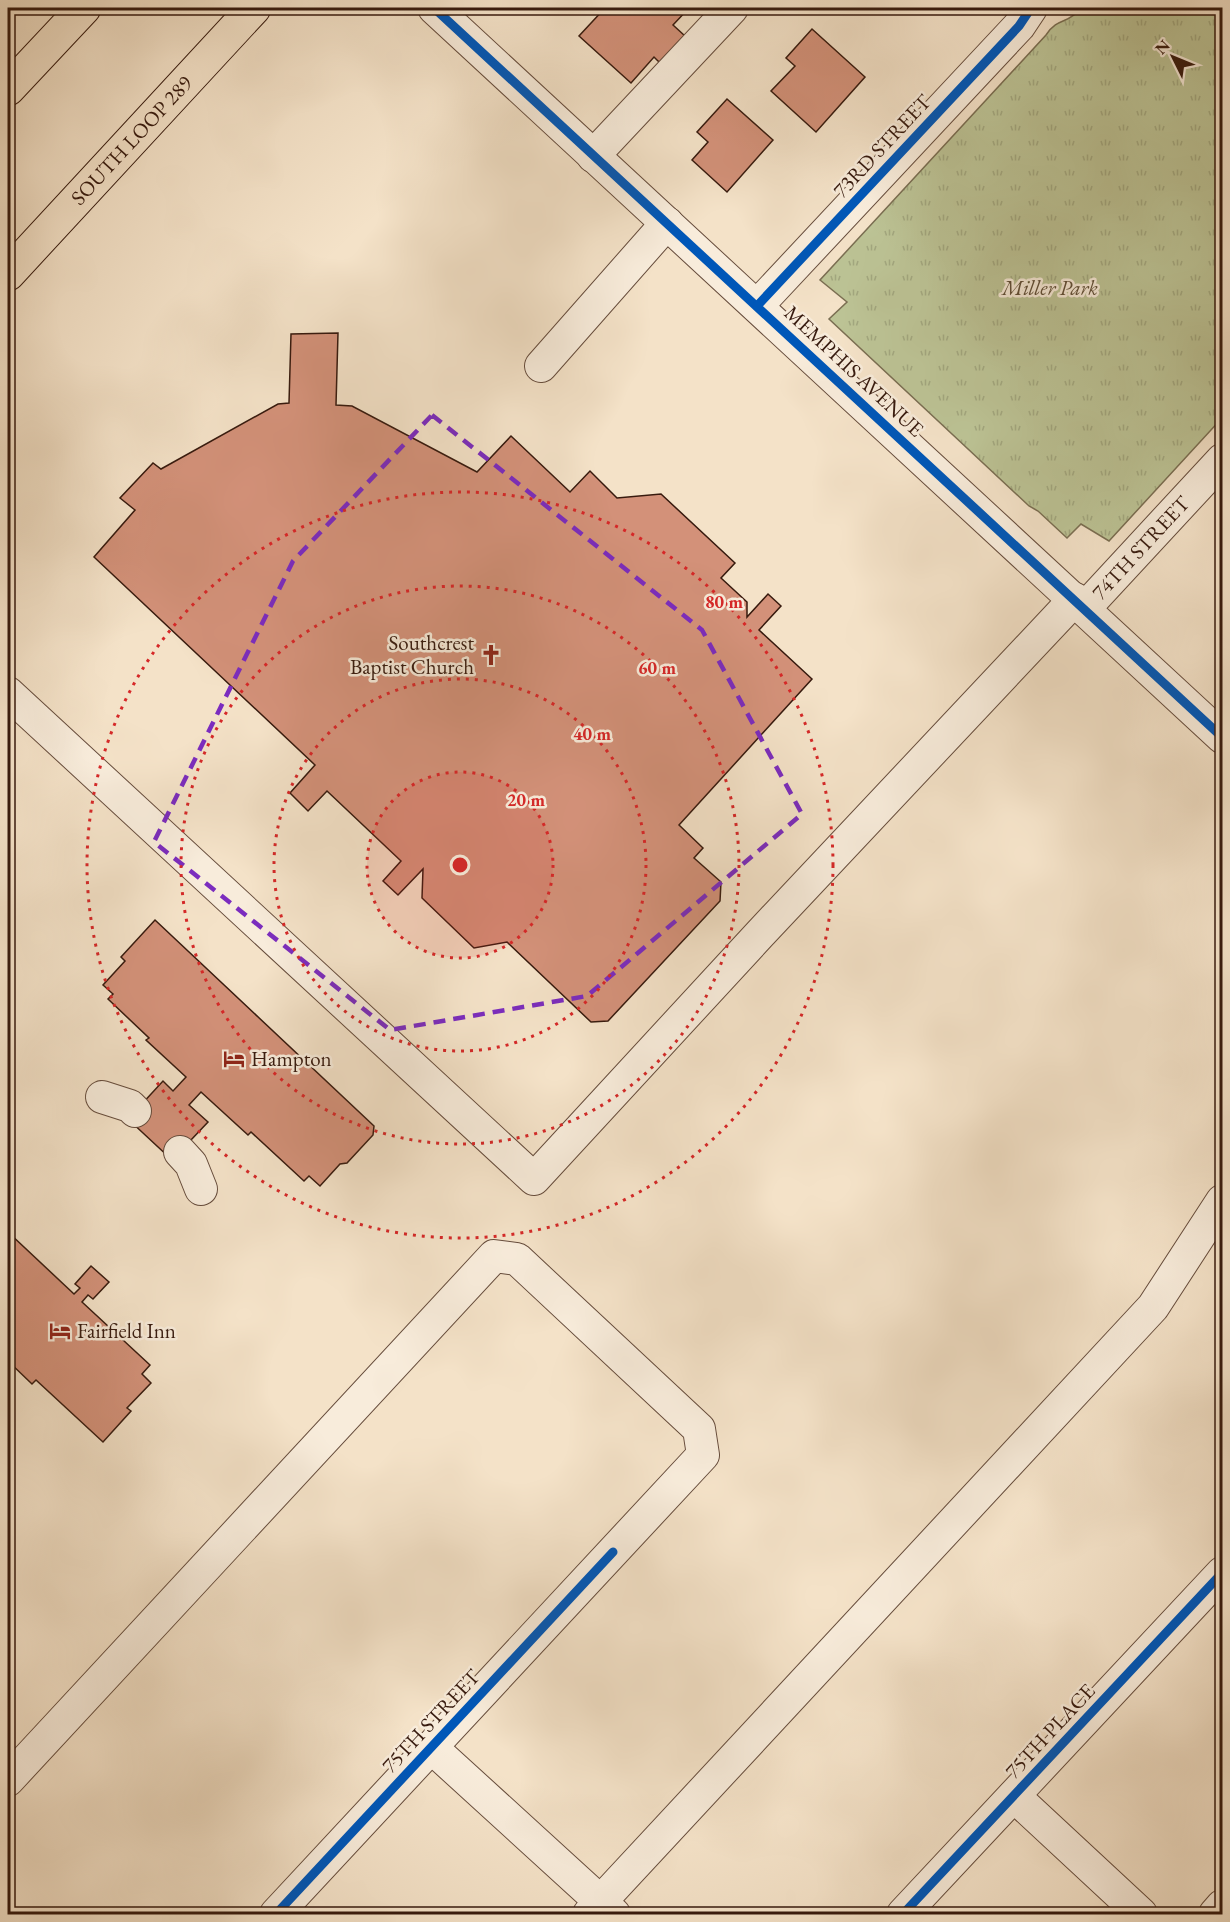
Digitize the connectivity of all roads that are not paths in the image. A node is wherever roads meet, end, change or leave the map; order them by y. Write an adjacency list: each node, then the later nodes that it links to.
1 (84, 8): 6 (main road)
2 (254, 8): 9 (main road, SOUTH LOOP 289)
3 (434, 8): 7 (street, MEMPHIS AVENUE)
4 (732, 8): 7 (street)
5 (1030, 8): 10 (street, 73RD STREET)
6 (8, 89)
7 (593, 156): 8 (street, MEMPHIS AVENUE)
8 (667, 223): 10 (street, MEMPHIS AVENUE); 11 (street)
9 (8, 274)
10 (757, 306): 13 (street, MEMPHIS AVENUE)
11 (541, 366)
12 (1222, 460): 13 (street, 74TH STREET)
13 (1080, 604): 14 (street, 74TH STREET); 15 (street, MEMPHIS AVENUE)
14 (8, 693)
15 (1222, 737)
16 (102, 1097): 17 (street)
17 (135, 1111)
18 (180, 1152): 19 (street)
19 (201, 1189)
20 (1222, 1201): 26 (street)
21 (1222, 1573): 24 (street, 75TH PLACE)
22 (431, 1747): 23 (street, 75TH STREET); 26 (street); 27 (street, 75TH STREET)
23 (8, 1780)
24 (1014, 1796): 28 (street, 75TH PLACE); 29 (street)
25 (1222, 1906): 30 (street)
26 (601, 1910)
27 (276, 1914)
28 (903, 1914)
29 (1141, 1914)
30 (1215, 1914)

